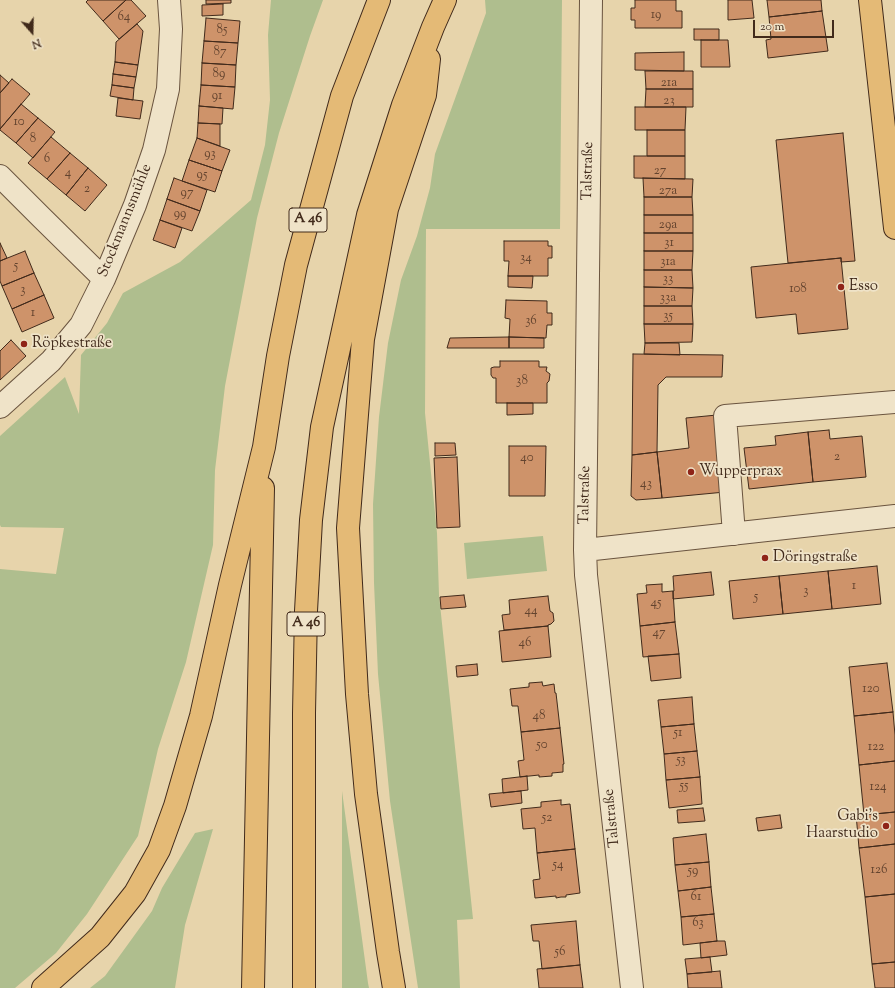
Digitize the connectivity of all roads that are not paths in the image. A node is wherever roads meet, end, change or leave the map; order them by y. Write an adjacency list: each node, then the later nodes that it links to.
1 (169, 0): 10 (street, Stockmannsmühle)
2 (379, 0): 13 (main road, A 46)
3 (444, 0): 6 (main road, A 46)
4 (591, 0): 16 (street, Talstraße)
5 (870, 0): 8 (main road)
6 (433, 26): 19 (main road, A 46); 20 (main road)
7 (0, 176): 10 (street)
8 (893, 189): 9 (main road)
9 (895, 220)
10 (104, 278): 12 (street, Stockmannsmühle)
11 (895, 402): 15 (street)
12 (0, 407)
13 (264, 447): 17 (main road); 18 (main road, A 46)
14 (895, 516): 15 (street)
15 (734, 534): 16 (street)
16 (585, 550): 21 (street, Talstraße)
17 (43, 988)
18 (253, 988)
19 (304, 988)
20 (394, 988)
21 (632, 988)

